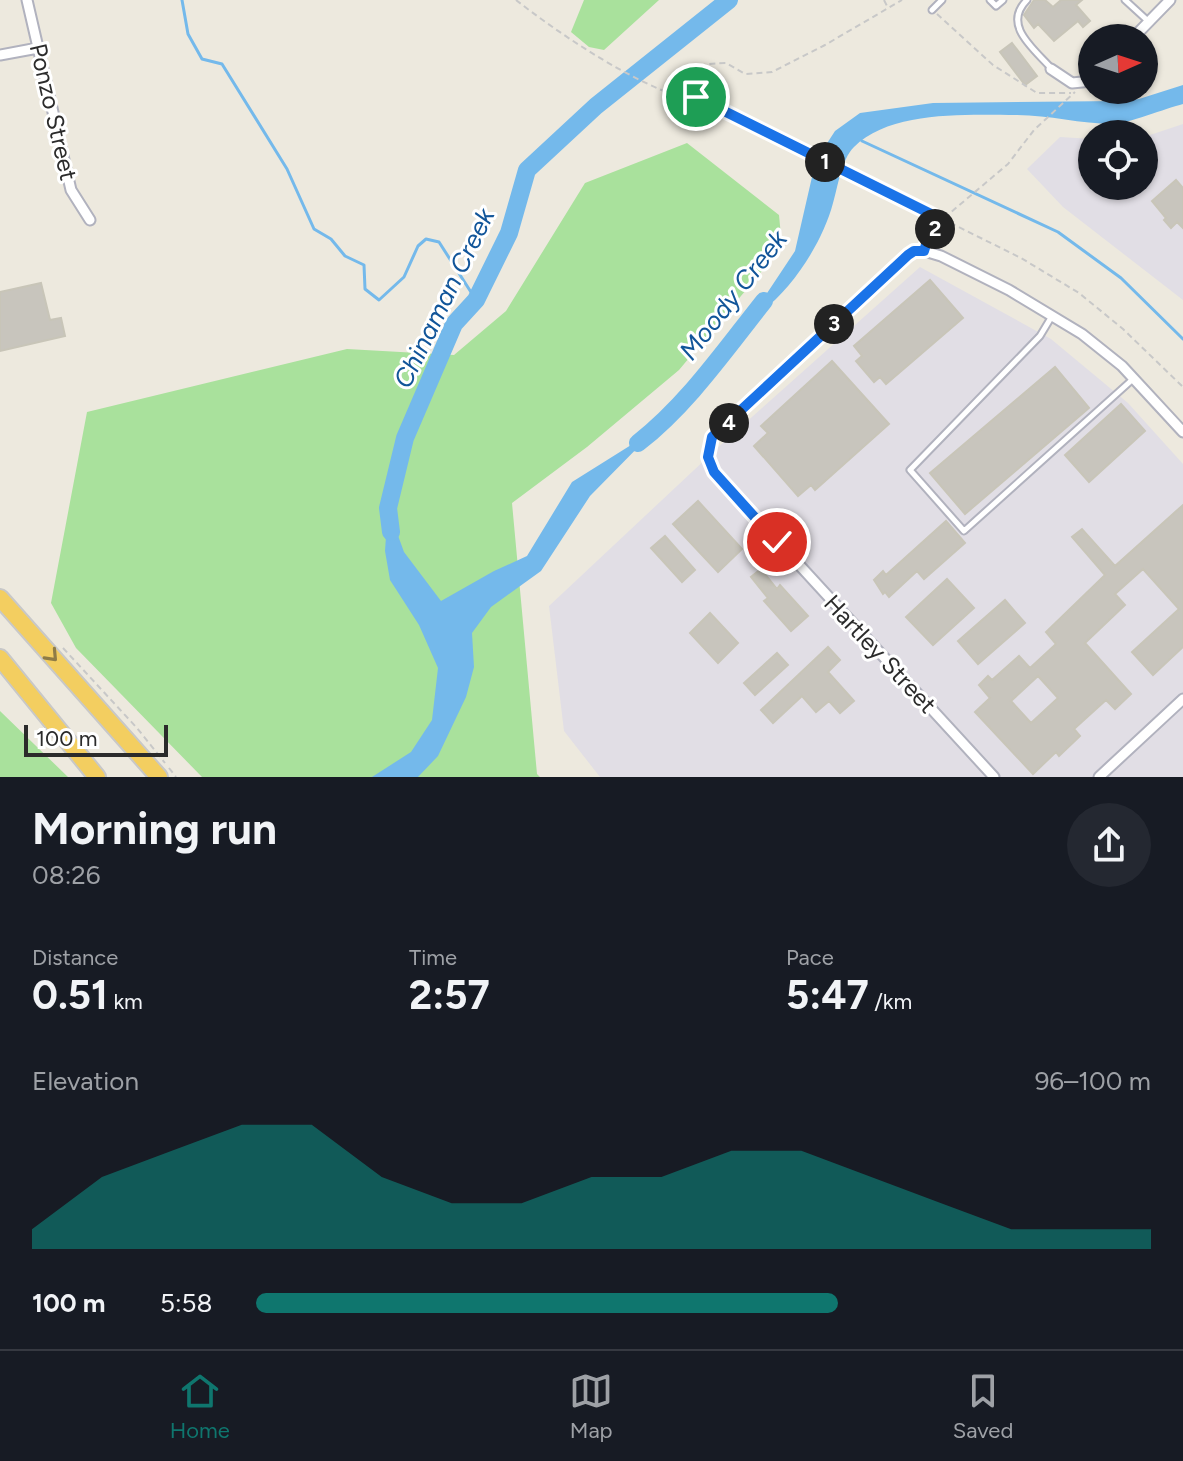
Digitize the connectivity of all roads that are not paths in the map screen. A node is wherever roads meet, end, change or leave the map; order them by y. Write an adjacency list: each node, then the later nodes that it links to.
1 (27, 0): 11 (street, Ponzo Street)
2 (942, 0): 8 (lane)
3 (990, 0): 4 (lane)
4 (1003, 0)
5 (1027, 0): 13 (lane)
6 (1125, 0): 9 (lane)
7 (1170, 0): 9 (street)
8 (932, 10)
9 (1148, 21): 10 (street)
10 (1145, 24)
11 (38, 48): 12 (street); 15 (street, Ponzo Street)
12 (0, 55)
13 (1051, 69): 14 (street)
14 (1078, 82)
15 (90, 220)
16 (1052, 316): 17 (street); 17 (lane); 24 (street, Hartley Street)
17 (1134, 378): 18 (street)
18 (1183, 432)
19 (0, 598): 23 (highway, one-way to 23)
20 (0, 658): 22 (highway)
21 (1183, 699): 25 (street)
22 (97, 777)
23 (159, 777)
24 (994, 777)
25 (1099, 777)

